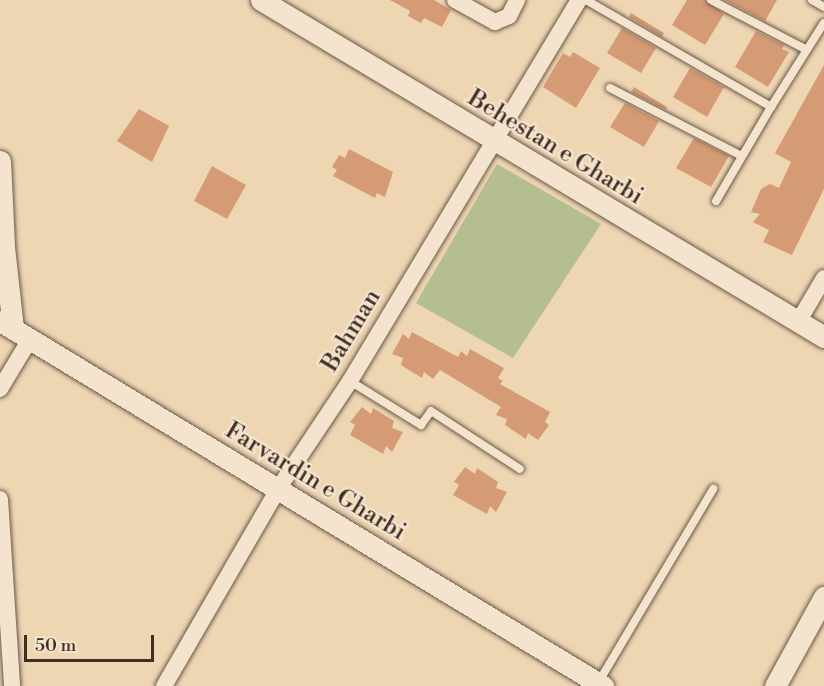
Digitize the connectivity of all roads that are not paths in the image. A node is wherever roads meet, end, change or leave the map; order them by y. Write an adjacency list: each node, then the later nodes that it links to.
1 (455, 0): 2 (street)
2 (517, 0)
3 (579, 0): 13 (street, Bahman)
4 (586, 0): 12 (lane)
5 (711, 0): 10 (lane)
6 (812, 0): 8 (lane)
7 (266, 1): 13 (street, Behestan e Gharbi)
8 (824, 7)
9 (824, 22): 10 (lane)
10 (807, 50): 12 (lane)
11 (610, 87): 14 (lane)
12 (771, 107): 14 (lane)
13 (494, 141): 19 (street, Behestan e Gharbi); 22 (street, Bahman)
14 (742, 156): 16 (lane)
15 (0, 161): 17 (street)
16 (716, 201)
17 (2, 249): 20 (street)
18 (824, 278): 19 (street)
19 (798, 322): 21 (street, Behestan e Gharbi)
20 (14, 330): 23 (street); 25 (street, Farvardin e Gharbi)
21 (824, 337)
22 (350, 381): 24 (lane); 25 (street, Bahman)
23 (0, 389)
24 (520, 469)
25 (278, 489): 29 (street, Farvardin e Gharbi); 31 (street, Bahman)
26 (713, 489): 29 (lane)
27 (0, 499): 30 (street)
28 (824, 597): 32 (street)
29 (600, 685)
30 (12, 686)
31 (164, 686)
32 (775, 686)

